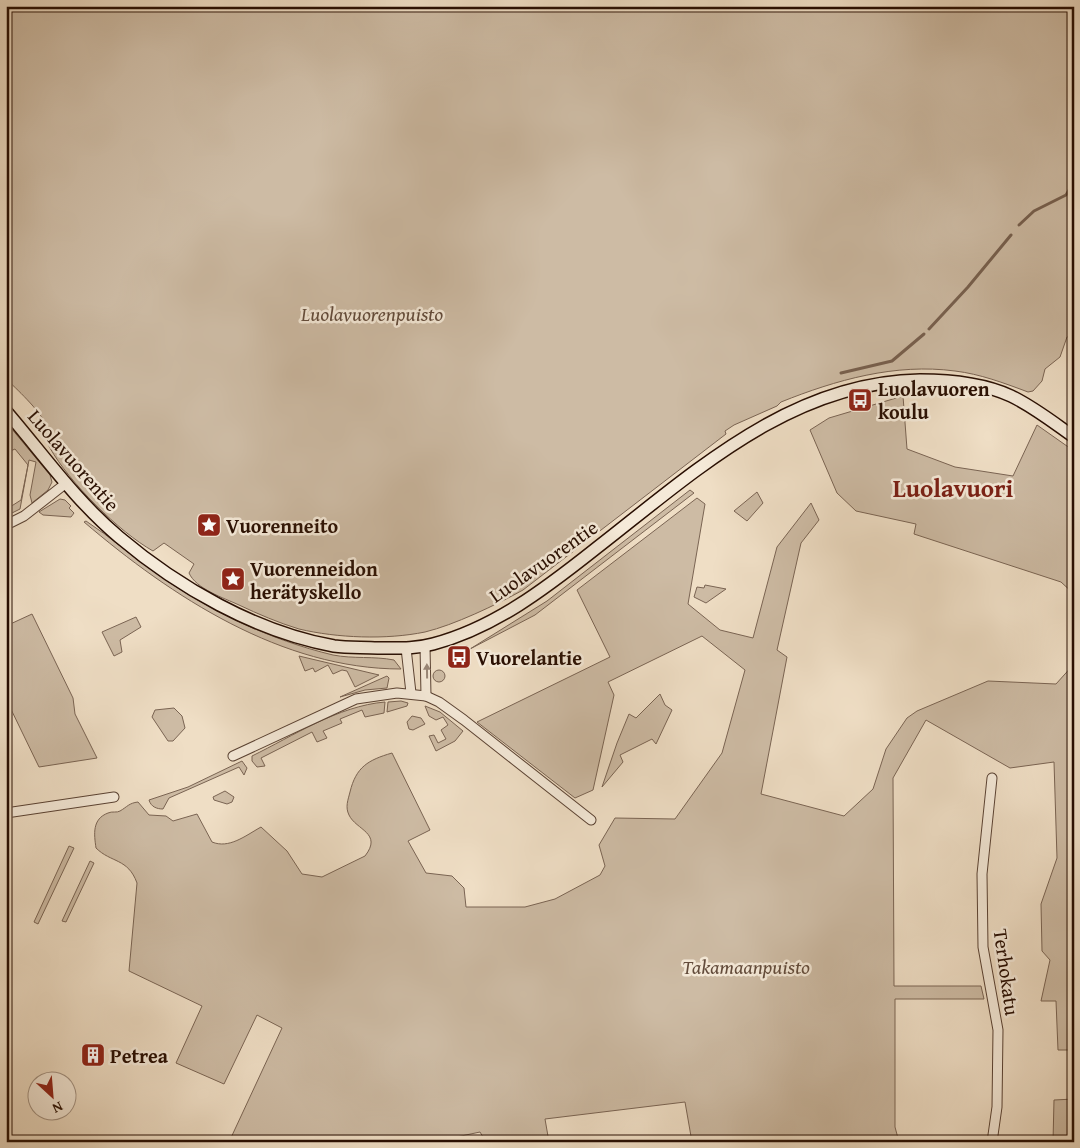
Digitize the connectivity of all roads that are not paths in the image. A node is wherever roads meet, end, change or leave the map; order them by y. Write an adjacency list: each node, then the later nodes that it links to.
1 (6, 411): 3 (street, Luolavuorentie)
2 (1074, 437): 5 (street, Luolavuorentie)
3 (65, 484): 4 (street); 6 (street, Luolavuorentie)
4 (6, 525)
5 (425, 646): 6 (street, Luolavuorentie); 8 (street, one-way to 5)
6 (406, 648): 7 (street)
7 (411, 693): 8 (street); 9 (street)
8 (426, 696): 13 (street)
9 (233, 756)
10 (992, 778): 14 (street, Terhokatu)
11 (114, 797): 12 (street)
12 (6, 813)
13 (591, 820)
14 (992, 1142)

